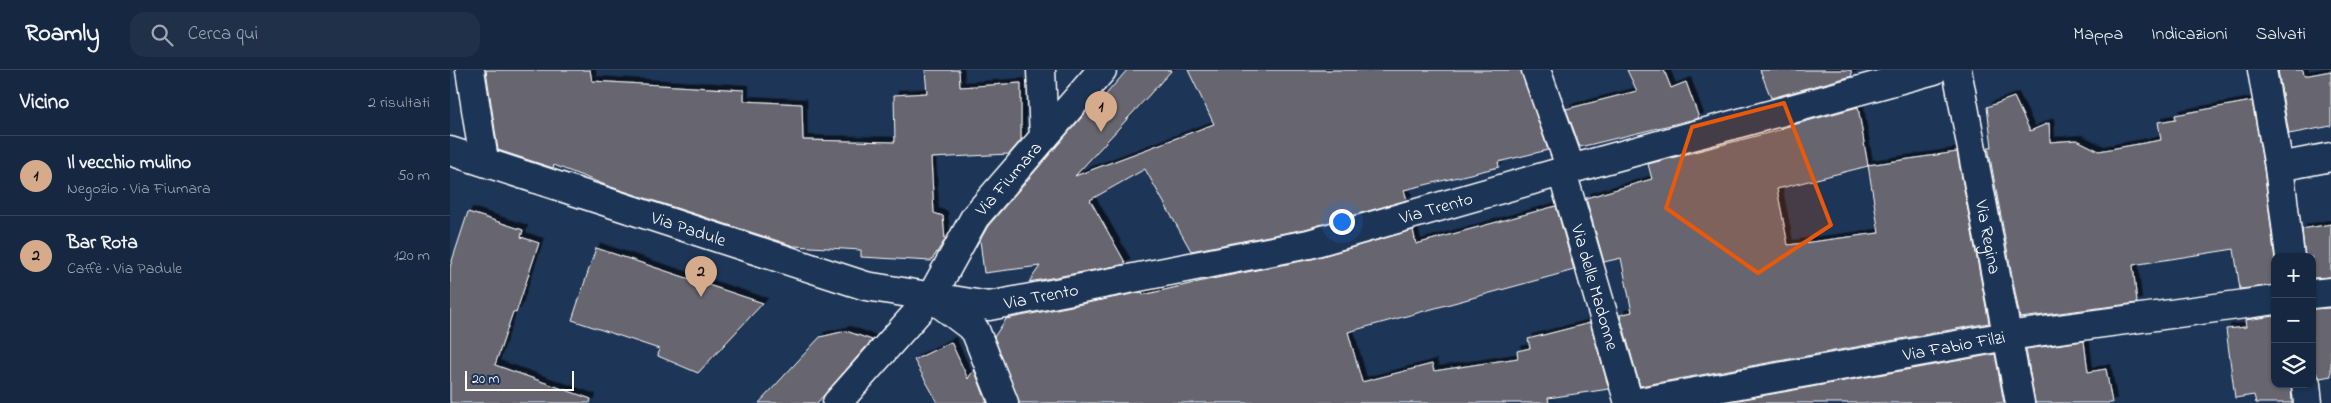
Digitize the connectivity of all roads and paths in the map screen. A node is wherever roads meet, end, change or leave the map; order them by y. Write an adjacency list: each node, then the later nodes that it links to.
1 (470, 70): 11 (street)
2 (1042, 70): 8 (street)
3 (1102, 70): 8 (street, Via Fiumara)
4 (1536, 70): 13 (street, Via delle Madonne)
5 (1934, 70): 13 (street, Via Trento)
6 (1957, 70): 19 (street, Via Regina)
7 (2262, 70): 12 (street)
8 (1044, 137): 17 (street, Via Fiumara)
9 (450, 151): 11 (street, Via Padule)
10 (2331, 157): 12 (street)
11 (484, 161): 17 (street, Via Padule)
12 (2279, 167): 14 (street)
13 (1566, 170): 17 (street, Via Trento); 23 (street, Via delle Madonne)
14 (2290, 253)
15 (2331, 292): 16 (street)
16 (2316, 294)
17 (931, 297): 21 (street, Via Fiumara); 22 (street)
18 (2271, 301): 19 (street, Via Fabio Filzi)
19 (2007, 336): 24 (street, Via Fabio Filzi); 25 (street, Via Regina)
20 (2306, 388): 26 (street)
21 (838, 403)
22 (1004, 403)
23 (1629, 403)
24 (1634, 403)
25 (2020, 403)
26 (2308, 403)

